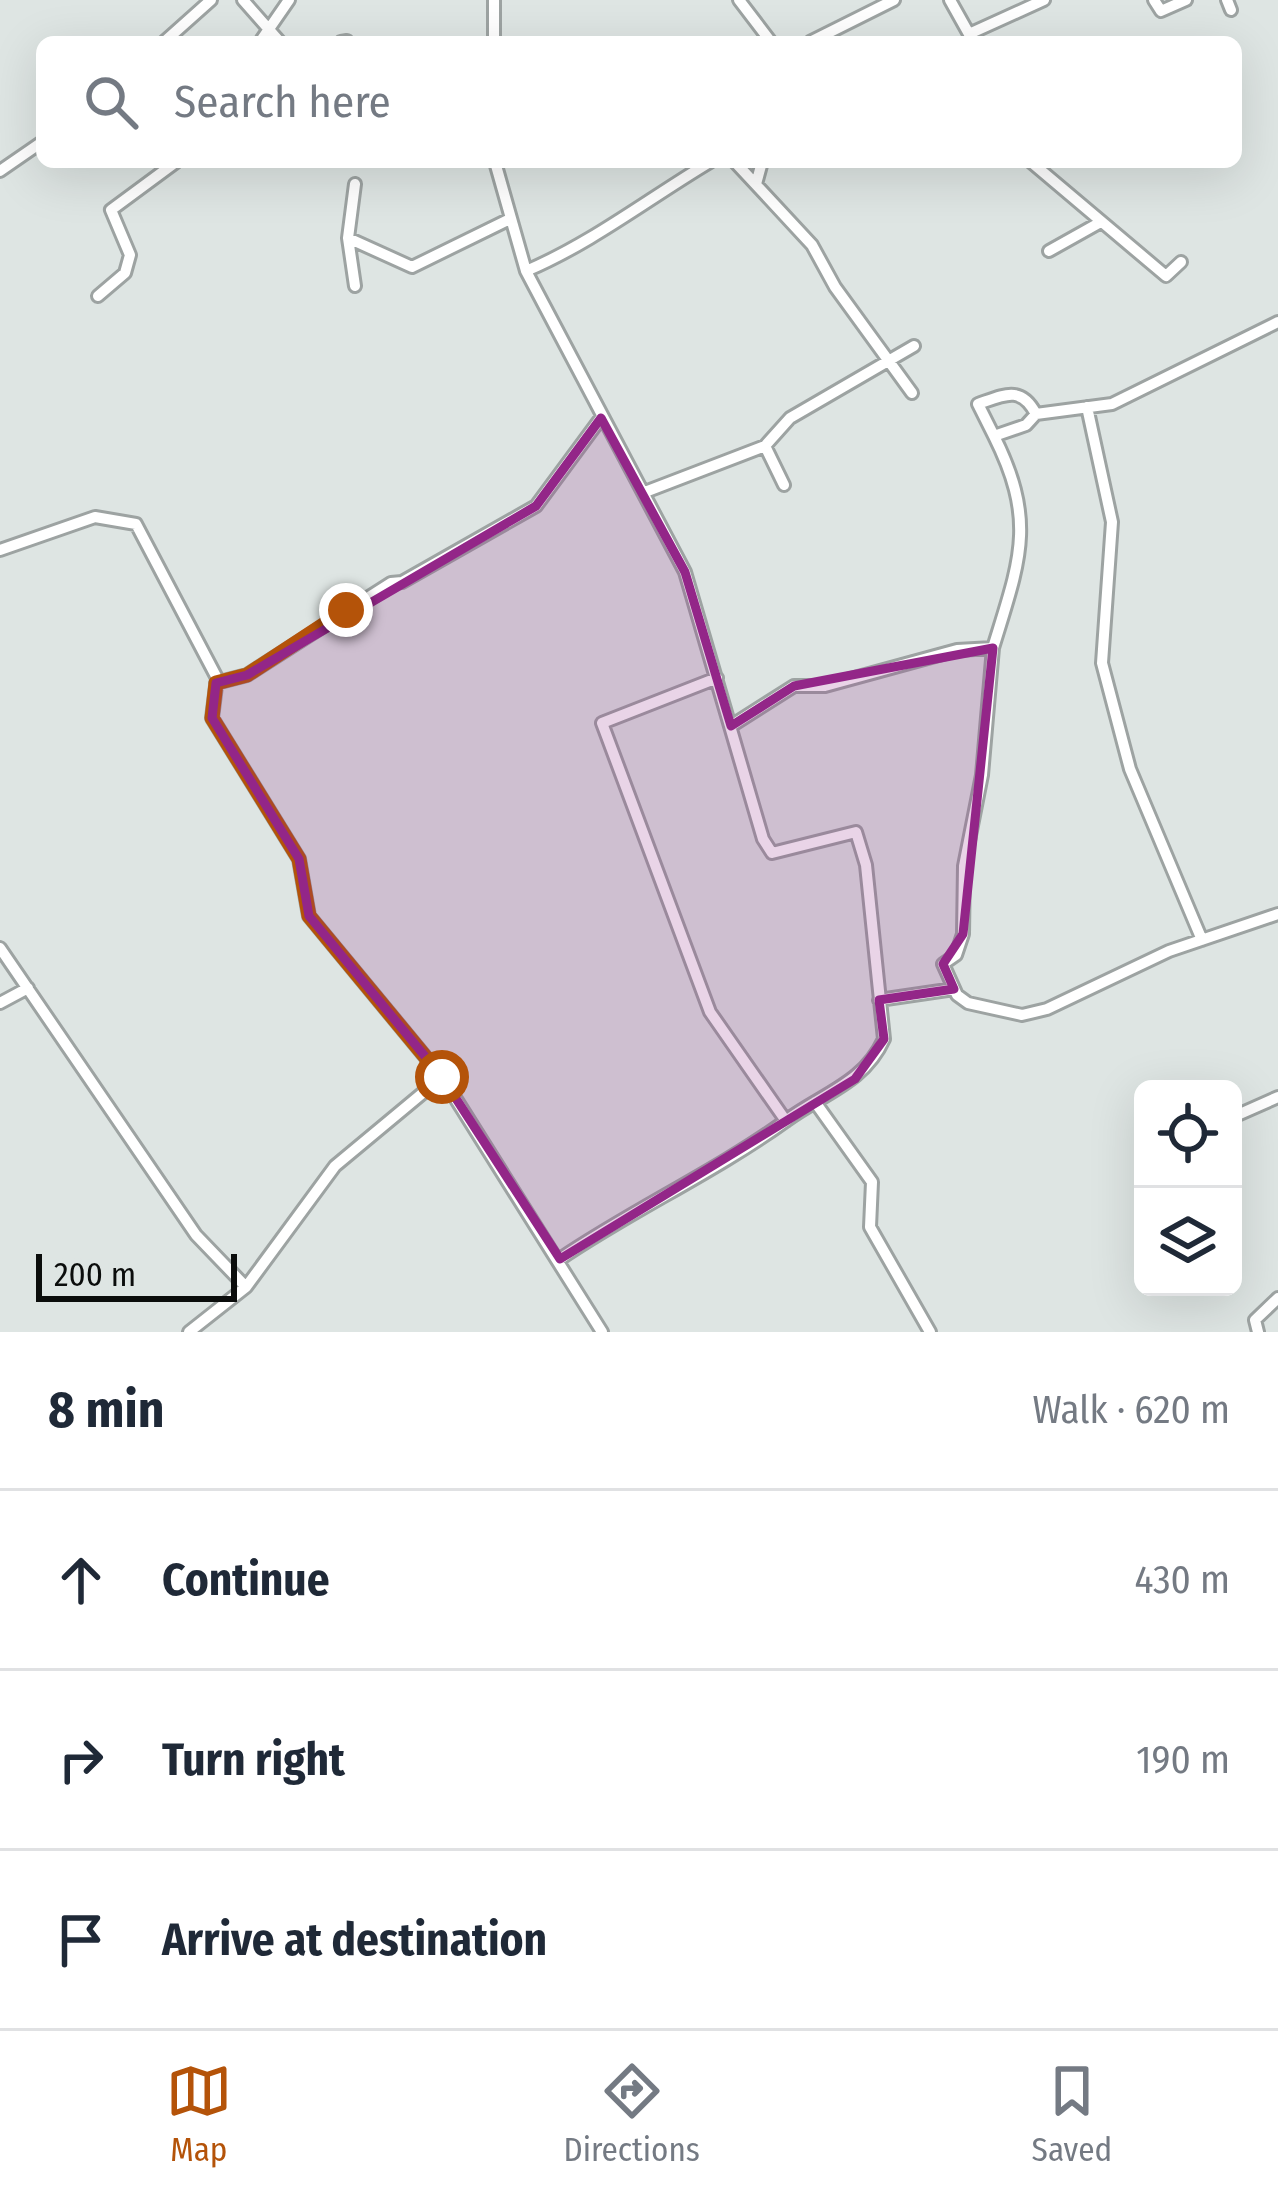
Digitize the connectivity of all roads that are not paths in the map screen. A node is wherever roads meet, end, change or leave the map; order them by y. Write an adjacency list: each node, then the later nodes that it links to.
1 (211, 0): 12 (street)
2 (243, 0): 11 (street)
3 (289, 0): 11 (street)
4 (494, 0): 15 (street)
5 (739, 0): 16 (street)
6 (894, 0): 17 (street)
7 (950, 0): 18 (street)
8 (1044, 0): 19 (street)
9 (1154, 0): 10 (street)
10 (1186, 0)
11 (268, 28): 13 (street); 14 (street)
12 (171, 36)
13 (263, 36)
14 (275, 36)
15 (494, 36)
16 (766, 36)
17 (822, 36)
18 (965, 36)
19 (970, 36)
20 (36, 146): 27 (street)
21 (168, 168): 37 (street)
22 (496, 168): 30 (street)
23 (700, 168): 35 (street)
24 (741, 168): 29 (street)
25 (760, 168): 29 (street)
26 (1039, 168): 31 (street)
27 (0, 171)
28 (355, 184): 32 (street)
29 (756, 184): 40 (street)
30 (509, 219): 32 (street); 35 (street)
31 (1099, 223): 33 (street); 34 (street)
32 (348, 238): 36 (street)
33 (1049, 251)
34 (1181, 262)
35 (526, 271): 44 (street)
36 (355, 286)
37 (98, 296)
38 (1278, 322): 42 (street)
39 (914, 346): 40 (street)
40 (889, 363): 41 (street); 46 (street)
41 (912, 393)
42 (1087, 407): 43 (street); 55 (street)
43 (1036, 414): 45 (street); 45 (street)
44 (601, 418): 48 (street); 52 (street)
45 (994, 436): 50 (street)
46 (766, 446): 47 (street); 48 (street)
47 (784, 485)
48 (645, 492): 51 (street)
49 (0, 550): 52 (street)
50 (993, 647): 53 (street); 58 (street)
51 (717, 678): 53 (street); 65 (street)
52 (216, 683): 61 (street)
53 (731, 726): 59 (street)
54 (1278, 914): 55 (street)
55 (1202, 940): 58 (street)
56 (0, 948): 57 (street)
57 (28, 988): 60 (street); 67 (street)
58 (954, 989): 59 (street)
59 (879, 1000): 63 (street)
60 (0, 1003)
61 (442, 1077): 66 (street); 67 (street)
62 (1278, 1096): 64 (street)
63 (815, 1102): 65 (street); 71 (street)
64 (1242, 1113)
65 (786, 1121): 66 (street)
66 (560, 1259): 70 (street)
67 (245, 1287): 69 (street)
68 (1278, 1298): 72 (street)
69 (189, 1332)
70 (602, 1332)
71 (929, 1332)
72 (1258, 1332)

